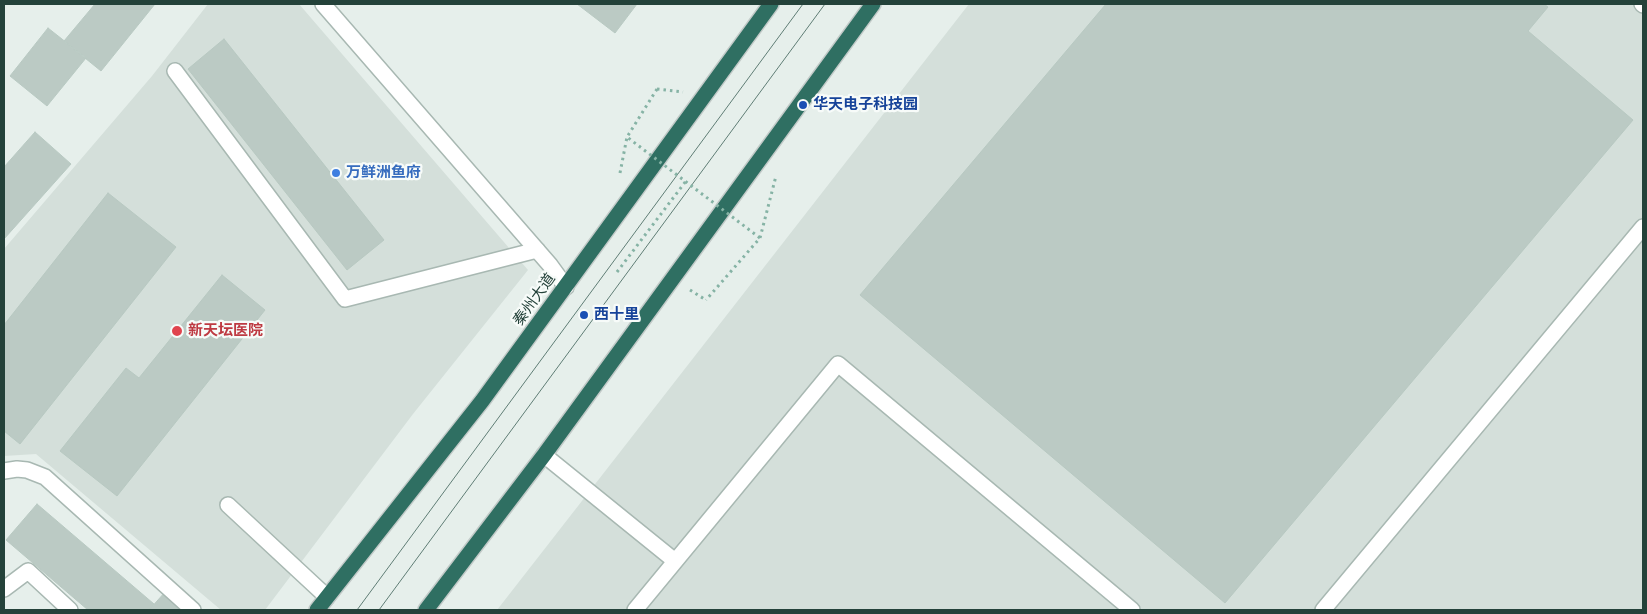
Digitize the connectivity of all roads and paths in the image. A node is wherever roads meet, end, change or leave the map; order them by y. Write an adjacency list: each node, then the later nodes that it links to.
1 (323, 4): 8 (street)
2 (771, 4): 10 (highway, 秦州大道)
3 (873, 4): 12 (highway)
4 (175, 71): 8 (street)
5 (657, 89): 6 (path, bridge)
6 (686, 181): 9 (path); 11 (path, bridge)
7 (1643, 227): 24 (street)
8 (537, 250): 10 (street)
9 (617, 272)
10 (566, 287): 17 (highway, 秦州大道)
11 (706, 300)
12 (544, 455): 15 (street); 21 (highway)
13 (4, 471): 19 (street)
14 (228, 505): 17 (street)
15 (675, 561): 22 (street); 23 (street)
16 (4, 589): 18 (street)
17 (328, 597): 20 (highway, 秦州大道)
18 (70, 610)
19 (194, 610)
20 (317, 610)
21 (426, 610)
22 (635, 610)
23 (1132, 610)
24 (1323, 610)

